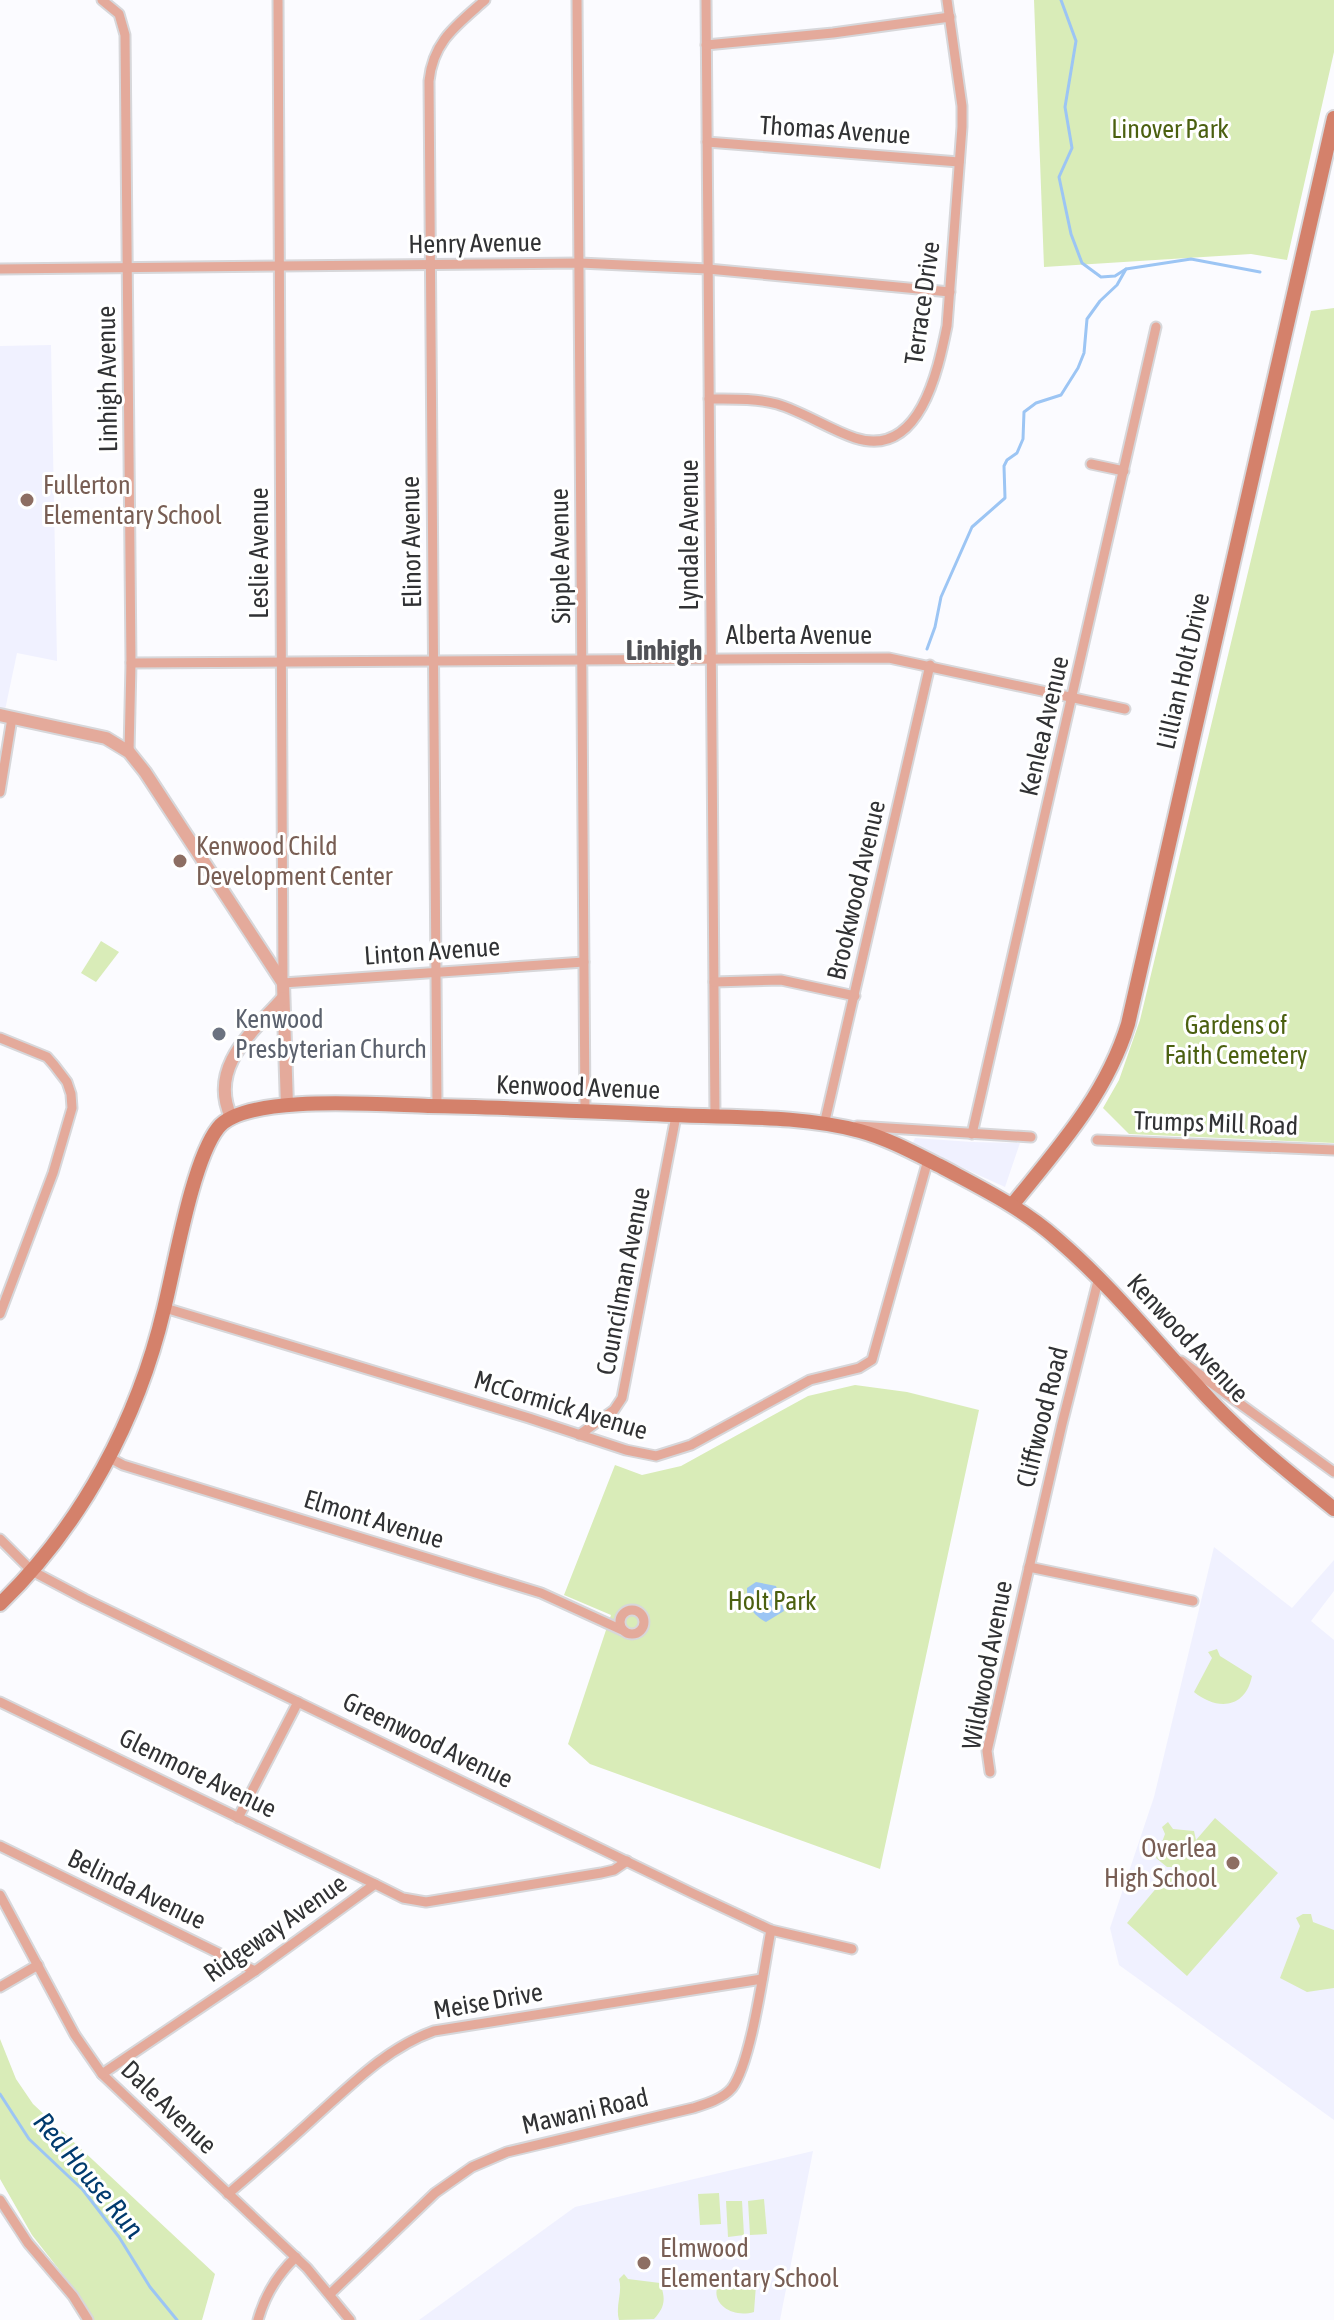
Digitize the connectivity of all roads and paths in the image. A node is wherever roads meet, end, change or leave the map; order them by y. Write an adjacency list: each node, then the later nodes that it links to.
1 (102, 0): 15 (street, Linhigh Avenue)
2 (278, 0): 14 (street, Leslie Avenue)
3 (485, 0): 13 (street, Elinor Avenue)
4 (577, 0): 12 (street, Sipple Avenue)
5 (706, 0): 8 (street, Lyndale Avenue)
6 (947, 0): 7 (street)
7 (950, 17): 8 (street); 11 (street, Terrace Drive)
8 (706, 45): 10 (street, Lyndale Avenue)
9 (1334, 118): 54 (main road, Lillian Holt Drive)
10 (707, 142): 11 (street, Thomas Avenue); 17 (street, Lyndale Avenue)
11 (959, 162): 18 (street, Terrace Drive)
12 (580, 263): 13 (street, Henry Avenue); 17 (street, Henry Avenue); 24 (street, Sipple Avenue)
13 (430, 265): 14 (street, Henry Avenue); 25 (street, Elinor Avenue)
14 (279, 266): 15 (street, Henry Avenue); 26 (street, Leslie Avenue)
15 (128, 268): 16 (street, Henry Avenue); 27 (street, Linhigh Avenue)
16 (0, 269)
17 (708, 269): 18 (street, Henry Avenue); 20 (street, Lyndale Avenue)
18 (950, 292): 20 (street, Terrace Drive)
19 (1156, 327): 22 (street, Kenlea Avenue)
20 (709, 399): 23 (street, Lyndale Avenue)
21 (1091, 464): 22 (street)
22 (1124, 471): 29 (street, Kenlea Avenue)
23 (712, 658): 24 (street, Alberta Avenue); 28 (street, Alberta Avenue); 36 (street, Lyndale Avenue)
24 (583, 659): 25 (street, Alberta Avenue); 34 (street, Sipple Avenue)
25 (435, 660): 26 (street, Alberta Avenue); 35 (street, Elinor Avenue)
26 (282, 661): 27 (street, Alberta Avenue); 37 (street, Leslie Avenue)
27 (131, 663): 32 (street, Linhigh Avenue)
28 (930, 665): 29 (street, Alberta Avenue); 38 (street, Brookwood Avenue)
29 (1073, 698): 30 (street, Alberta Avenue); 49 (street, Kenlea Avenue)
30 (1125, 709)
31 (6, 717): 32 (street); 33 (street)
32 (129, 752): 37 (street)
33 (0, 792)
34 (584, 962): 35 (street, Linton Avenue); 43 (street, Sipple Avenue)
35 (437, 972): 37 (street, Linton Avenue); 42 (street, Elinor Avenue)
36 (714, 982): 38 (street); 46 (street, Lyndale Avenue)
37 (283, 983): 39 (street, Leslie Avenue)
38 (855, 996): 47 (street, Brookwood Avenue)
39 (283, 998): 41 (street, Leslie Avenue); 45 (street)
40 (0, 1038): 57 (street)
41 (287, 1106): 42 (main road, Kenwood Avenue); 45 (main road, Kenwood Avenue)
42 (437, 1106): 43 (main road, Kenwood Avenue)
43 (585, 1111): 44 (main road, Kenwood Avenue)
44 (676, 1116): 46 (main road, Kenwood Avenue); 59 (street, Councilman Avenue)
45 (231, 1117): 56 (main road)
46 (715, 1117): 47 (main road, Kenwood Avenue)
47 (824, 1125): 48 (main road, Kenwood Avenue)
48 (845, 1128): 49 (street); 53 (main road, Kenwood Avenue)
49 (972, 1134): 50 (street)
50 (1031, 1137)
51 (1097, 1140): 52 (street, Trumps Mill Road)
52 (1334, 1150)
53 (928, 1160): 54 (main road, Kenwood Avenue); 59 (street, McCormick Avenue)
54 (1013, 1204): 55 (main road, Kenwood Avenue)
55 (1099, 1277): 58 (main road, Kenwood Avenue); 64 (street, Cliffwood Road)
56 (165, 1308): 59 (street, McCormick Avenue); 60 (main road)
57 (0, 1314)
58 (1160, 1343): 61 (street); 62 (main road, Kenwood Avenue)
59 (579, 1435)
60 (110, 1458): 65 (main road); 68 (street, Elmont Avenue)
61 (1334, 1472)
62 (1334, 1509)
63 (0, 1539): 65 (street, Greenwood Avenue)
64 (1029, 1567): 66 (street); 71 (street, Wildwood Avenue)
65 (32, 1571): 67 (main road); 70 (street, Greenwood Avenue)
66 (1193, 1601)
67 (0, 1604)
68 (622, 1630)
69 (0, 1702): 72 (street, Glenmore Avenue)
70 (298, 1702): 72 (street); 74 (street, Greenwood Avenue)
71 (990, 1772)
72 (238, 1818): 75 (street, Glenmore Avenue)
73 (0, 1846): 80 (street, Belinda Avenue)
74 (627, 1861): 75 (street, Ridgeway Avenue); 77 (street, Greenwood Avenue)
75 (375, 1884): 80 (street, Ridgeway Avenue)
76 (0, 1895): 79 (street, Dale Avenue)
77 (771, 1930): 78 (street, Greenwood Avenue); 81 (street, Mawani Road)
78 (852, 1949)
79 (38, 1965): 82 (street); 83 (street, Dale Avenue)
80 (255, 1971): 83 (street, Ridgeway Avenue)
81 (762, 1979): 84 (street, Meise Drive); 87 (street, Mawani Road)
82 (0, 1987)
83 (102, 2074): 84 (street, Dale Avenue)
84 (228, 2194): 86 (street, Dale Avenue)
85 (2, 2206): 88 (street)
86 (296, 2257): 87 (street, Dale Avenue); 89 (street)
87 (330, 2294): 90 (street, Dale Avenue)
88 (88, 2320)
89 (258, 2320)
90 (350, 2320)

